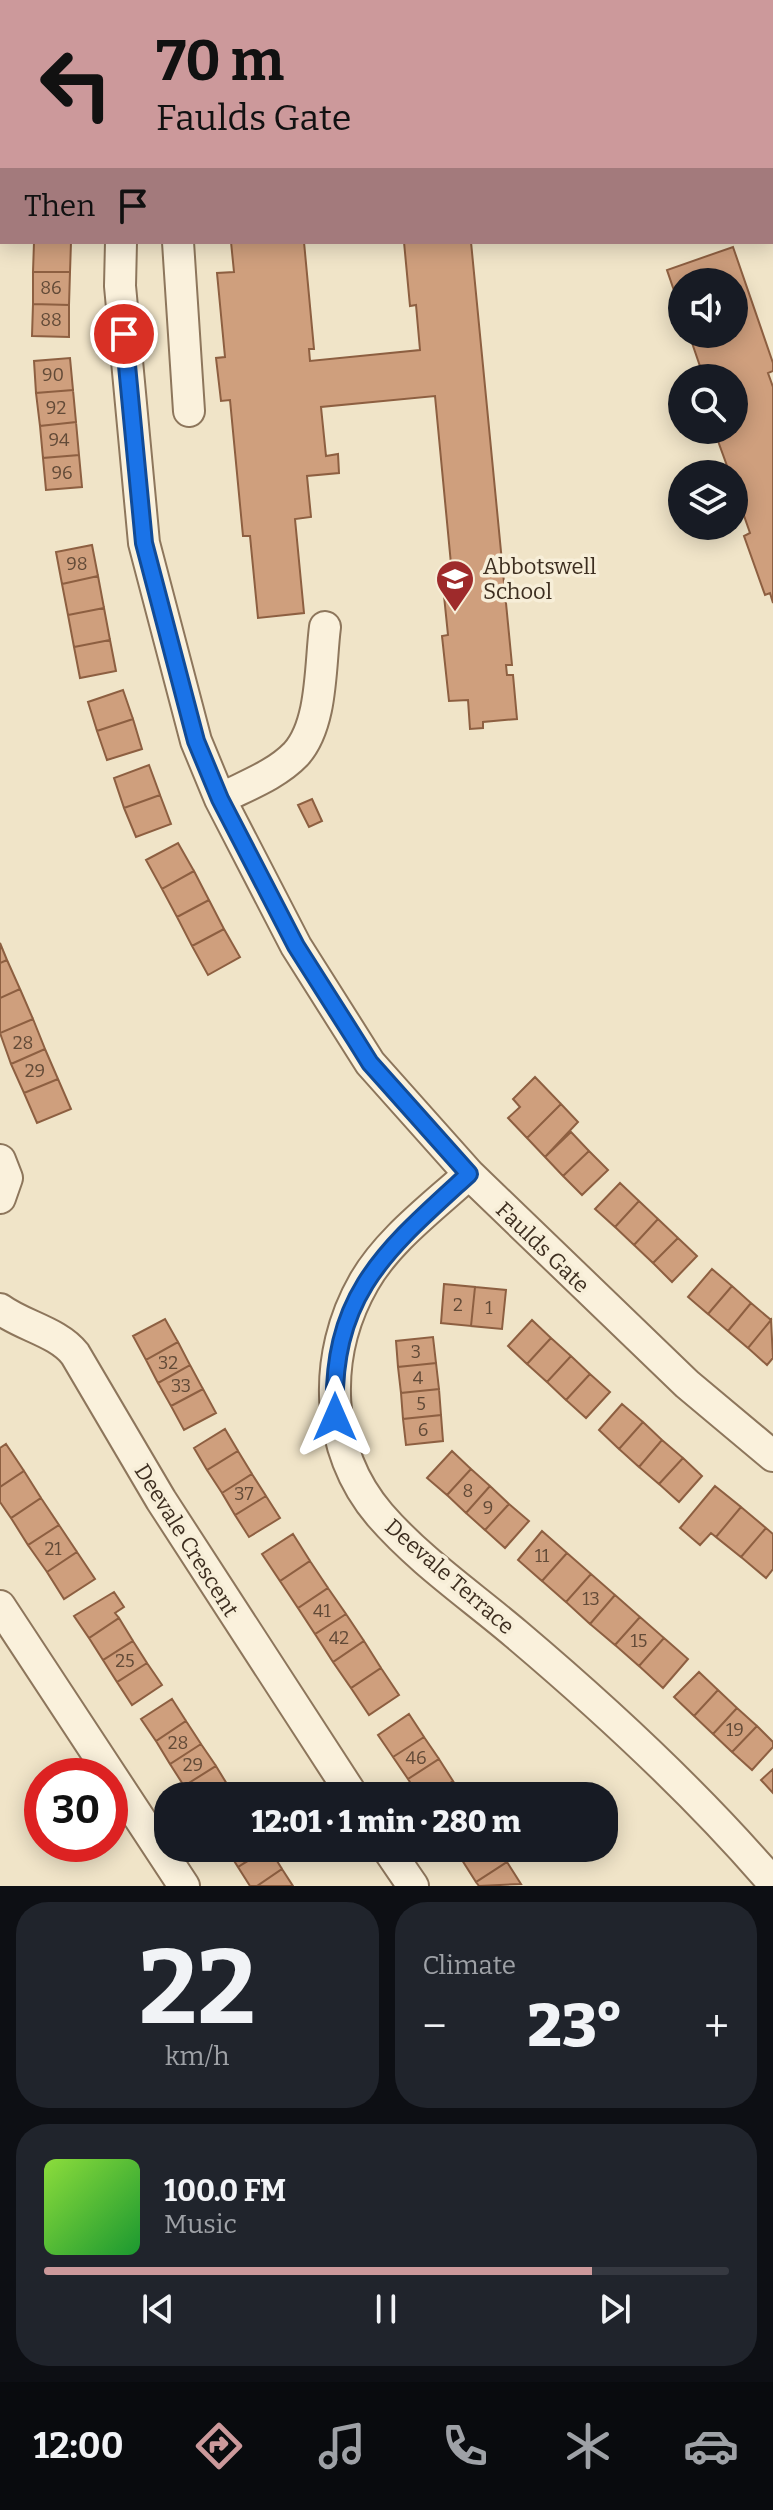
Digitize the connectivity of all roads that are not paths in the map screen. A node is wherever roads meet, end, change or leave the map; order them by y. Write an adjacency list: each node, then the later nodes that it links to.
1 (121, 244): 5 (street, Faulds Gate)
2 (178, 244): 3 (street)
3 (189, 411)
4 (325, 627): 5 (street)
5 (220, 799): 7 (street, Faulds Gate)
6 (0, 1160): 8 (street)
7 (469, 1174): 10 (street, Faulds Gate); 14 (street, Deevale Terrace)
8 (0, 1198)
9 (0, 1309): 12 (street, Deevale Crescent)
10 (773, 1456)
11 (0, 1606): 15 (street)
12 (344, 1782)
13 (397, 1862): 16 (street)
14 (773, 1883)
15 (184, 1886)
16 (413, 1886)

